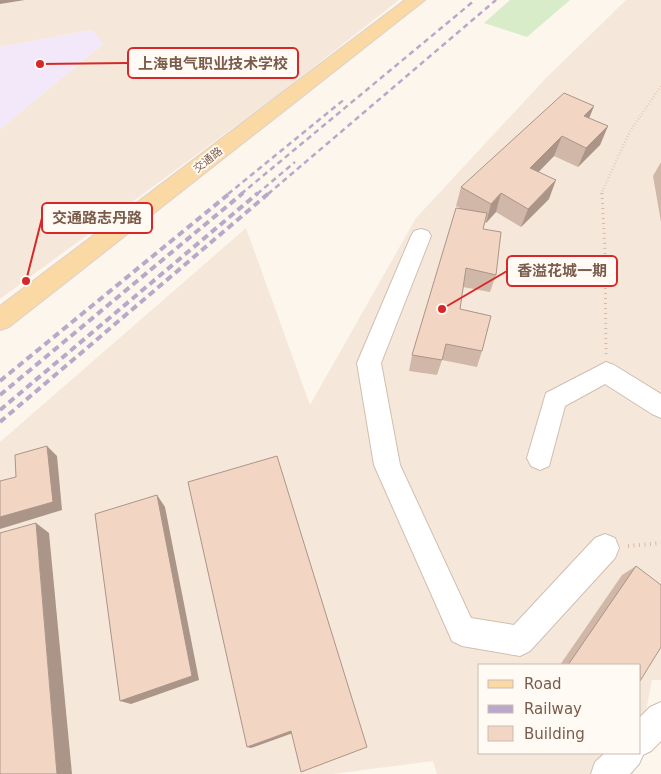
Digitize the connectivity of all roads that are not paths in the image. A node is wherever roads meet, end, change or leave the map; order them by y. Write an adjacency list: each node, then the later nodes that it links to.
1 (416, 0): 3 (main road, 交通路)
2 (421, 236): 6 (lane)
3 (0, 320)
4 (661, 407): 5 (lane)
5 (540, 458)
6 (605, 548)
7 (661, 718): 8 (lane)
8 (641, 739)
9 (627, 754): 10 (lane)
10 (607, 774)

